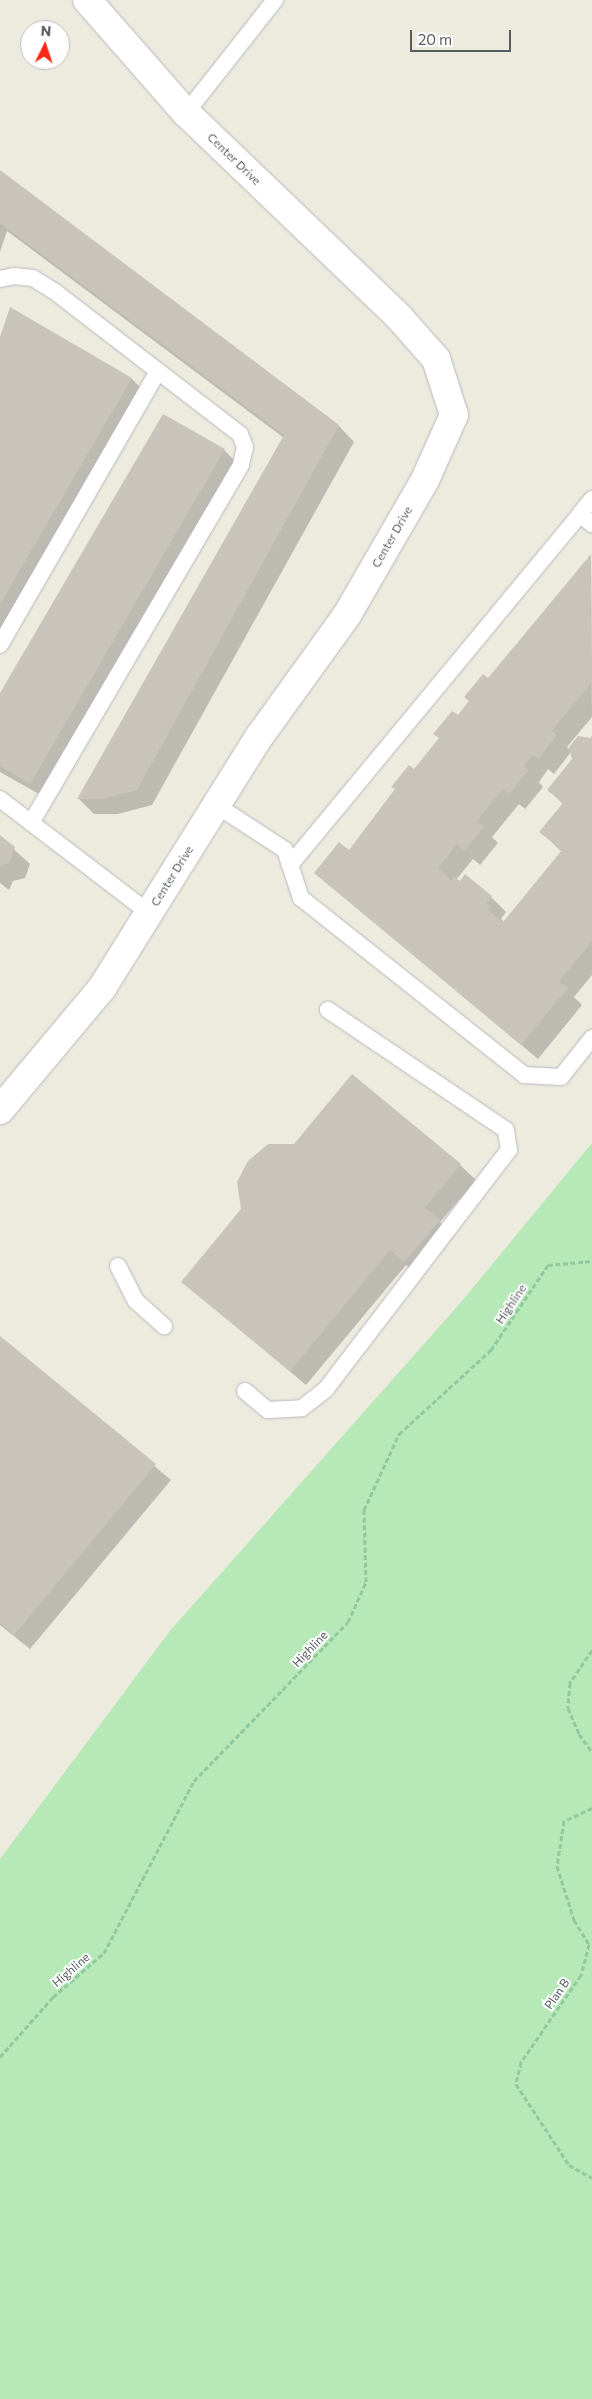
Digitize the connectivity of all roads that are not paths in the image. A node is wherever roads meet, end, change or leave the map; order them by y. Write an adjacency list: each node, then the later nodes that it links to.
1 (87, 0): 3 (street, Center Drive)
2 (275, 0): 3 (lane)
3 (186, 113): 10 (street, Center Drive)
4 (0, 280): 5 (lane)
5 (158, 371): 8 (lane); 11 (lane)
6 (592, 499): 7 (lane)
7 (586, 519): 12 (lane)
8 (0, 645)
9 (0, 799): 11 (lane)
10 (216, 805): 12 (lane); 13 (street, Center Drive)
11 (31, 822): 13 (lane)
12 (290, 865): 15 (lane)
13 (149, 913): 16 (street, Center Drive)
14 (328, 1010): 19 (lane)
15 (592, 1038)
16 (0, 1110)
17 (118, 1266): 18 (lane)
18 (164, 1326)
19 (245, 1391)

